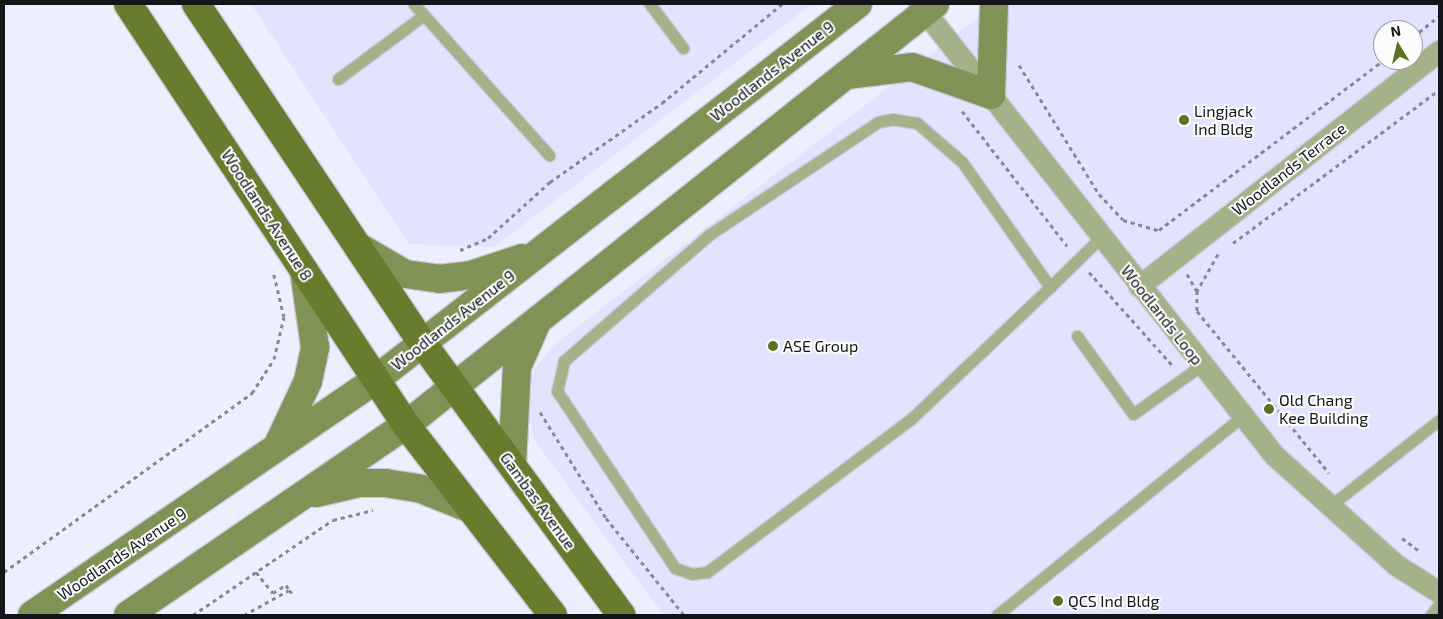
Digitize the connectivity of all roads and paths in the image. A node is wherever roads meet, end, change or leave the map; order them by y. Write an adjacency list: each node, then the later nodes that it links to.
1 (128, 4): 25 (main road, Woodlands Avenue 8)
2 (196, 4): 22 (main road)
3 (414, 4): 9 (lane)
4 (650, 4): 12 (lane)
5 (782, 4): 23 (path)
6 (858, 4): 24 (main road, Woodlands Avenue 9)
7 (994, 4): 19 (main road)
8 (926, 6): 16 (main road); 19 (street, Woodlands Loop)
9 (424, 15): 17 (lane); 20 (lane)
10 (1439, 16): 11 (path)
11 (1423, 29)
12 (683, 48)
13 (1439, 51): 26 (street, Woodlands Terrace)
14 (1016, 56): 15 (path)
15 (1373, 68)
16 (843, 76): 19 (main road); 29 (main road)
17 (338, 79)
18 (1439, 90): 41 (path)
19 (991, 95): 21 (street, Woodlands Loop)
20 (549, 155)
21 (1101, 237): 26 (street, Woodlands Loop); 27 (lane)
22 (359, 247): 24 (main road); 31 (main road)
23 (450, 251)
24 (541, 252): 31 (main road, Woodlands Avenue 9)
25 (304, 271): 33 (main road, Woodlands Avenue 8); 38 (main road)
26 (1139, 286): 32 (street, Woodlands Loop)
27 (1050, 287): 27 (lane)
28 (284, 317): 47 (path)
29 (538, 320): 34 (main road); 39 (main road)
30 (1077, 336): 32 (lane)
31 (423, 344): 33 (main road, Woodlands Avenue 9); 34 (main road)
32 (1202, 364): 35 (street, Woodlands Loop)
33 (375, 380): 37 (main road, Woodlands Avenue 8); 38 (main road, Woodlands Avenue 9)
34 (456, 386): 37 (main road); 39 (main road, Gambas Avenue)
35 (1243, 416): 41 (street, Woodlands Loop); 58 (lane)
36 (1439, 420): 41 (lane)
37 (406, 425): 40 (main road); 43 (main road)
38 (278, 446): 52 (main road, Woodlands Avenue 9)
39 (512, 465): 56 (main road, Gambas Avenue)
40 (298, 498): 43 (main road); 51 (main road)
41 (1338, 500): 49 (street, Woodlands Loop)
42 (380, 508): 48 (path)
43 (469, 508): 55 (main road)
44 (606, 518): 57 (path)
45 (1393, 531): 46 (path)
46 (1424, 555)
47 (4, 572)
48 (256, 572): 53 (path); 54 (path)
49 (1439, 592)
50 (1439, 604): 59 (lane)
51 (144, 610)
52 (32, 615)
53 (193, 615)
54 (244, 615)
55 (553, 615)
56 (621, 615)
57 (684, 615)
58 (997, 615)
59 (1431, 615)

